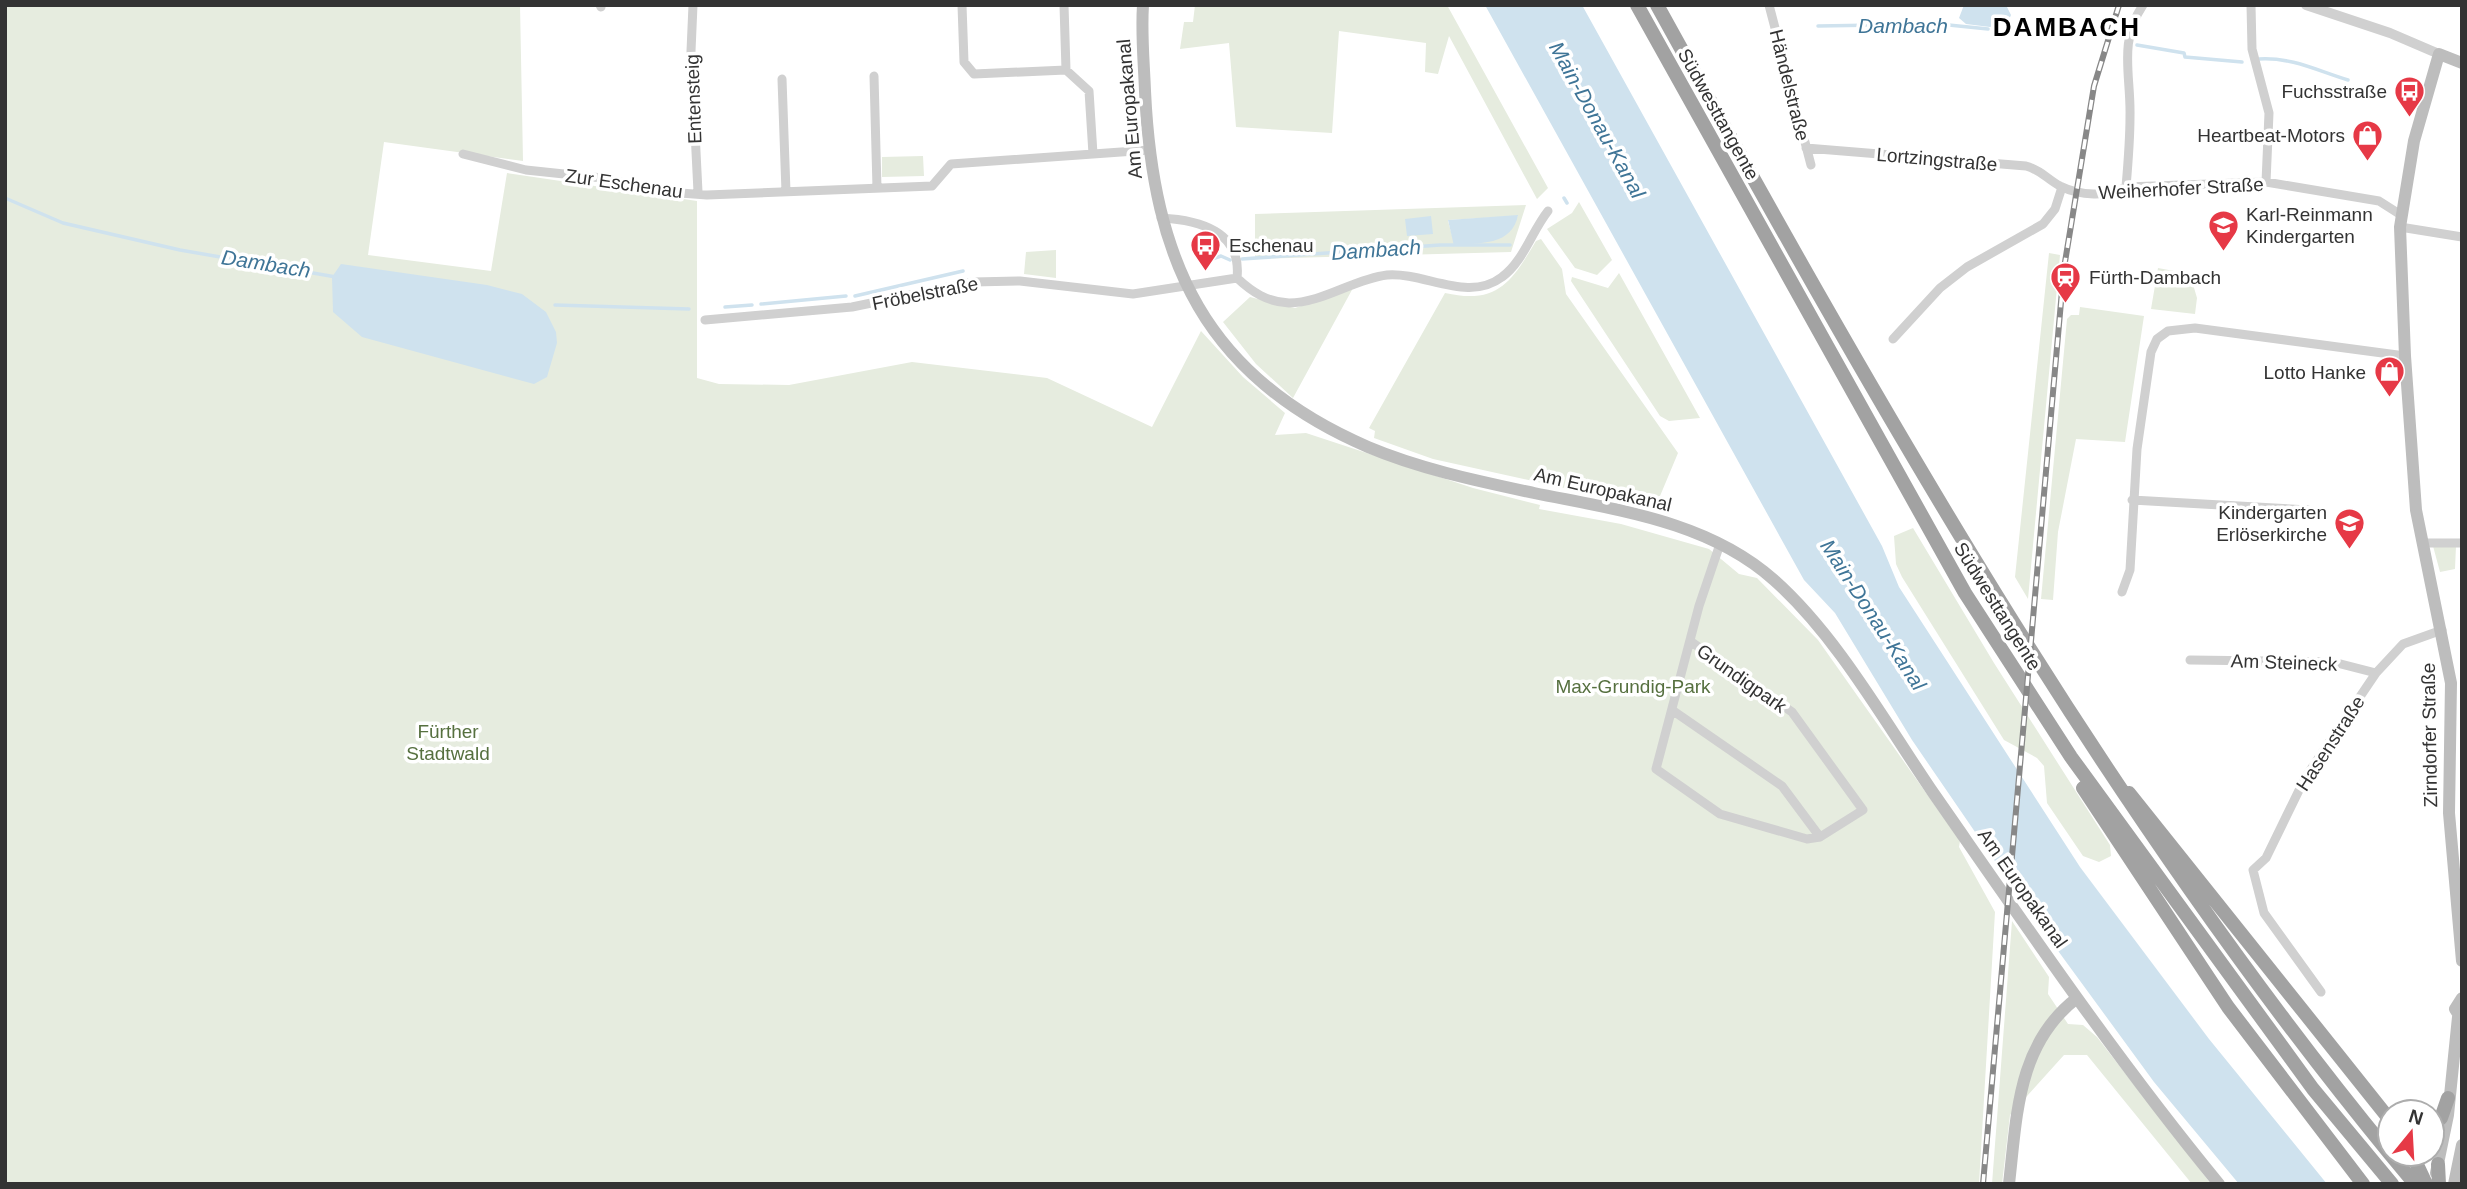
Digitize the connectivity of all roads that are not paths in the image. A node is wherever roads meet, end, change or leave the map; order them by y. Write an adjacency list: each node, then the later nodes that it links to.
1 (693, 5): 25 (street, Entensteig)
2 (962, 5): 13 (street)
3 (1064, 5): 13 (street)
4 (1143, 5): 17 (main road, Am Europakanal)
5 (1637, 5): 47 (highway, Südwesttangente)
6 (1657, 5): 48 (highway, Südwesttangente)
7 (1769, 5): 16 (street, Händelstraße)
8 (2143, 5): 23 (street)
9 (2251, 5): 21 (street)
10 (2306, 5): 11 (street)
11 (2439, 54): 12 (main road); 29 (main road, Zirndorfer Straße)
12 (2462, 63)
13 (1066, 70): 19 (street)
14 (874, 76): 24 (street)
15 (782, 79): 26 (street)
16 (1806, 148): 20 (street, Händelstraße); 22 (street, Lortzingstraße)
17 (1149, 150): 19 (street, Zur Eschenau); 28 (main road, Am Europakanal)
18 (463, 154): 25 (street, Zur Eschenau)
19 (1093, 154): 24 (street, Zur Eschenau)
20 (1811, 165)
21 (2266, 183): 23 (street, Weiherhofer Straße); 29 (street, Weiherhofer Straße)
22 (2062, 187): 23 (street, Weiherhofer Straße); 34 (street)
23 (2126, 187)
24 (877, 188): 26 (street, Zur Eschenau)
25 (698, 192): 26 (street, Zur Eschenau)
26 (786, 192)
27 (1548, 211): 31 (street)
28 (1161, 218): 31 (street); 32 (main road, Am Europakanal)
29 (2401, 221): 30 (street, Weiherhofer Straße); 35 (main road, Zirndorfer Straße)
30 (2462, 237)
31 (1237, 278): 32 (street, Fröbelstraße)
32 (1185, 284): 33 (street, Fröbelstraße); 40 (main road, Am Europakanal)
33 (705, 320)
34 (1894, 339)
35 (2405, 356): 36 (street); 38 (main road, Zirndorfer Straße)
36 (2132, 500): 37 (street); 41 (street)
37 (2308, 510)
38 (2422, 543): 39 (street); 42 (main road, Zirndorfer Straße)
39 (2462, 543)
40 (1720, 544): 43 (street, Grundigpark); 52 (main road, Am Europakanal)
41 (2122, 592)
42 (2442, 630): 45 (street, Hasenstraße); 50 (main road, Zirndorfer Straße)
43 (1690, 642): 46 (street, Grundigpark); 49 (street, Grundigpark)
44 (2190, 660): 45 (street, Am Steineck)
45 (2376, 673): 51 (street, Hasenstraße)
46 (1672, 710): 49 (street); 49 (street, Grundigpark)
47 (2071, 757): 62 (highway); 66 (highway, Südwesttangente)
48 (2097, 758): 56 (highway); 59 (highway, Südwesttangente)
49 (1820, 837)
50 (2462, 961)
51 (2321, 992)
52 (2077, 998): 64 (main road); 65 (main road, Am Europakanal)
53 (2462, 998): 54 (main road)
54 (2460, 1018): 55 (main road)
55 (2448, 1098): 57 (highway); 58 (main road)
56 (2376, 1103)
57 (2446, 1104)
58 (2446, 1111)
59 (2376, 1136)
60 (2462, 1145): 67 (main road)
61 (2407, 1168): 63 (highway, Südwesttangente)
62 (2360, 1178)
63 (2421, 1179)
64 (2009, 1184)
65 (2219, 1184)
66 (2392, 1184)
67 (2454, 1184)

